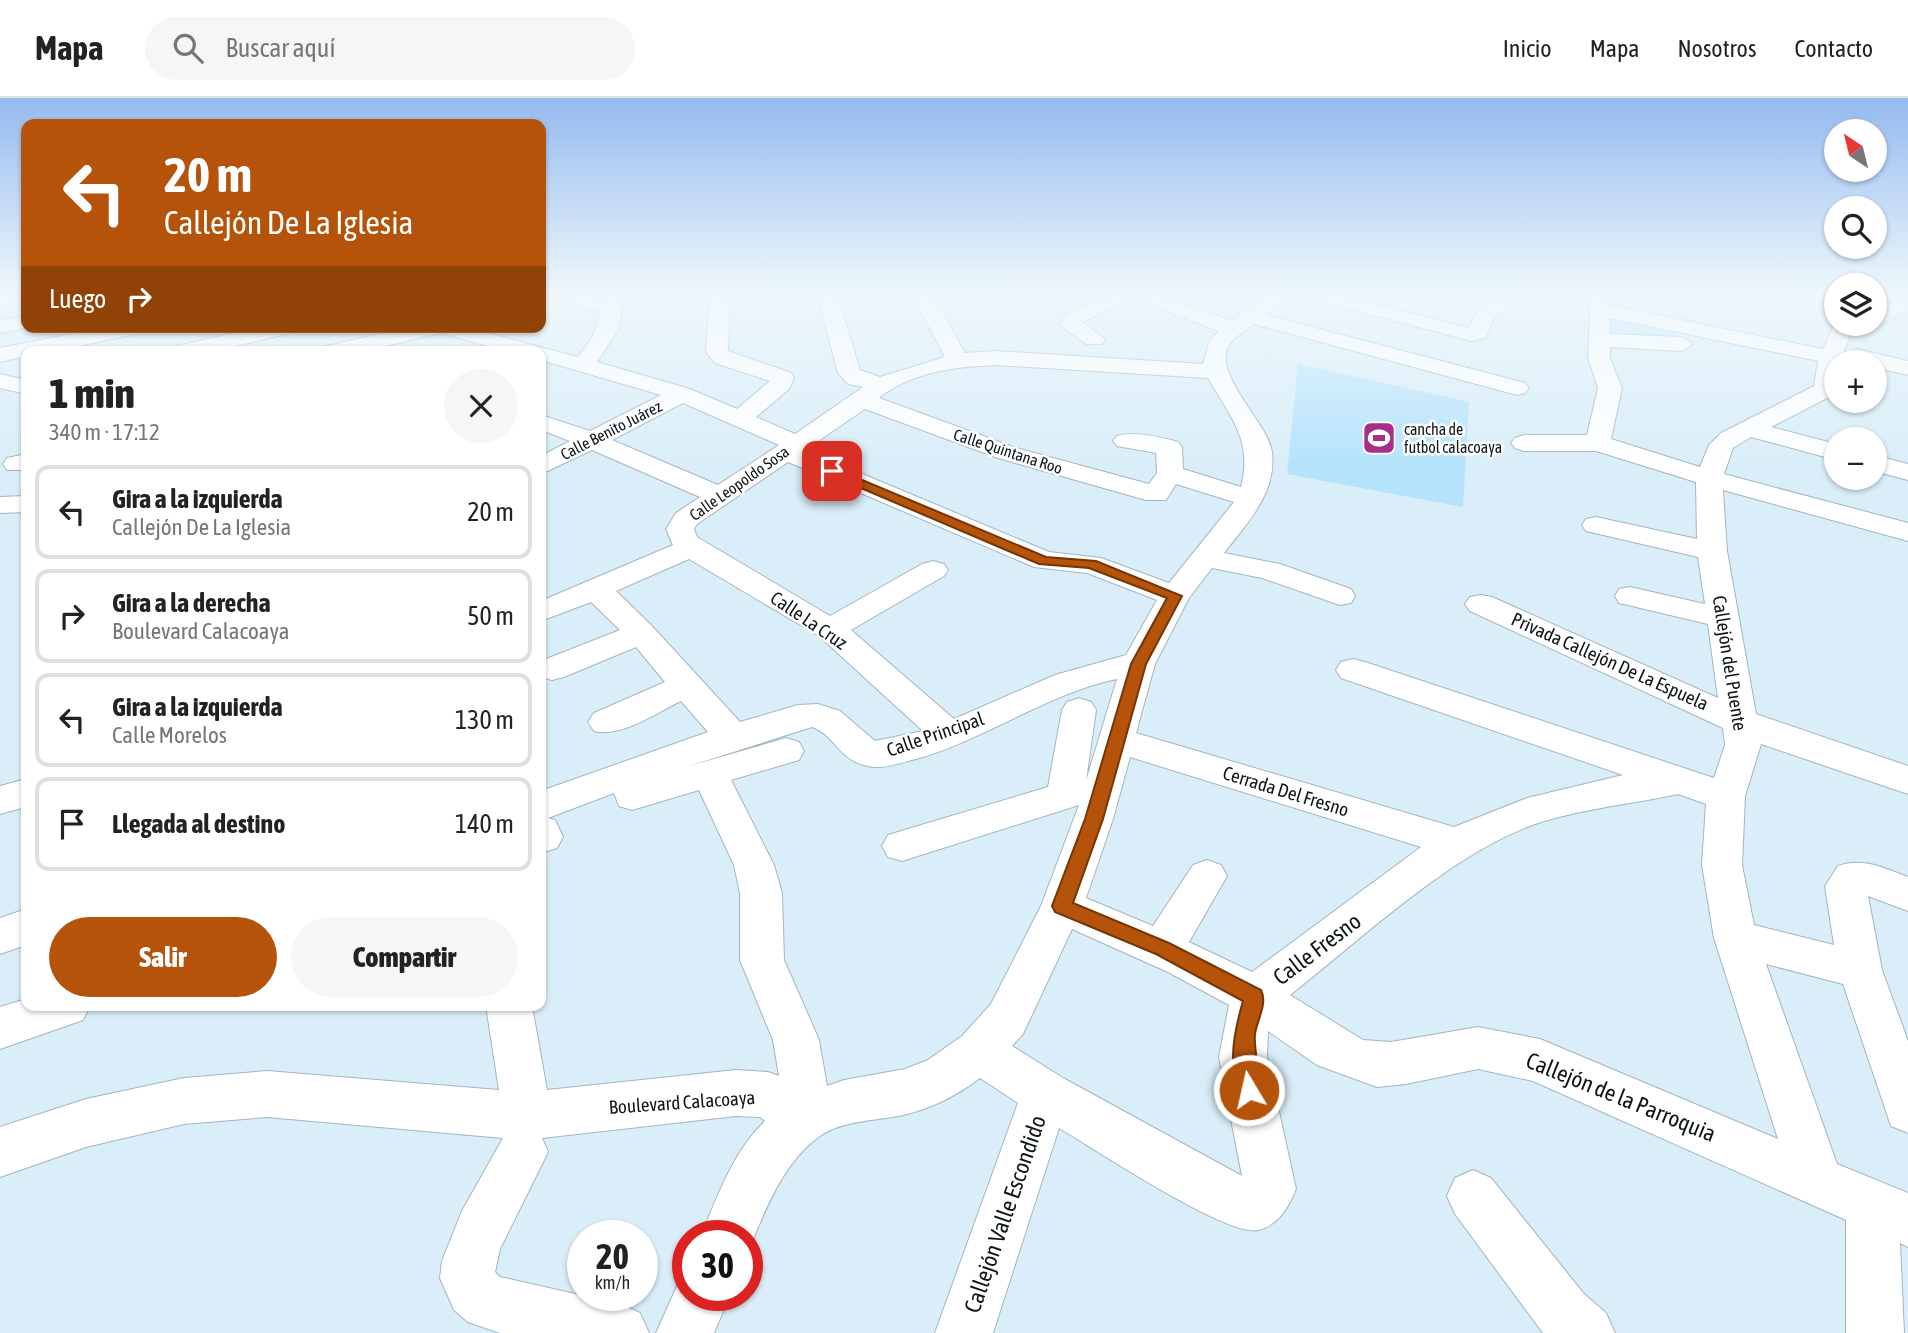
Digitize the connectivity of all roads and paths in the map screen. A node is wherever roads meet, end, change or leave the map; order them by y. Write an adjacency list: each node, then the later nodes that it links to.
1 (597, 349): 14 (street)
2 (717, 349): 24 (street)
3 (842, 349): 22 (street, Calle Quintana Roo)
4 (951, 349): 13 (street)
5 (1215, 349): 17 (street)
6 (1350, 349): 20 (street)
7 (1598, 349): 30 (street)
8 (1792, 349): 12 (street)
9 (21, 351): 11 (street)
10 (546, 354): 14 (street)
11 (0, 355)
12 (1824, 355)
13 (958, 361): 17 (street, Calle Leopoldo Sosa); 22 (street, Calle Leopoldo Sosa)
14 (584, 364): 23 (street)
15 (1887, 365): 16 (street)
16 (1908, 368)
17 (1216, 372): 39 (street)
18 (0, 381): 19 (street)
19 (21, 385)
20 (1517, 388)
21 (1824, 389): 26 (street, Callejón del Puente)
22 (870, 392): 31 (street, Calle Leopoldo Sosa); 37 (street, Calle Quintana Roo)
23 (682, 394): 24 (street); 27 (street, Calle Benito Juárez)
24 (739, 419): 31 (street)
25 (546, 424): 27 (street)
26 (1750, 429): 32 (street); 36 (street, Callejón del Puente)
27 (591, 440): 33 (street, Calle Benito Juárez); 38 (street)
28 (1126, 442): 37 (street)
29 (1524, 443): 30 (street)
30 (1598, 443): 36 (street)
31 (790, 447): 38 (street, Calle Leopoldo Sosa); 49 (street)
32 (1824, 449)
33 (546, 463)
34 (1887, 466): 35 (street)
35 (1908, 472)
36 (1709, 478): 43 (street); 45 (street, Callejón del Puente)
37 (1163, 484): 39 (street, Calle Quintana Roo)
38 (718, 495): 44 (street, Calle Leopoldo Sosa)
39 (1251, 499): 46 (street)
40 (21, 504): 41 (street)
41 (0, 505)
42 (1595, 525): 45 (street)
43 (1908, 532)
44 (691, 548): 48 (street, Calle Leopoldo Sosa); 55 (street, Calle La Cruz)
45 (1712, 551): 54 (street, Callejón del Puente)
46 (1206, 558): 49 (street); 50 (street)
47 (933, 570): 55 (street)
48 (596, 589): 53 (street, Calle Leopoldo Sosa); 56 (street)
49 (1175, 596): 57 (street)
50 (1340, 596)
51 (1630, 596): 54 (street)
52 (1481, 604): 63 (street, Privada Callejón De La Espuela)
53 (546, 610)
54 (1723, 618): 63 (street, Callejón del Puente)
55 (830, 629): 65 (street, Calle La Cruz)
56 (641, 633): 58 (street); 61 (street)
57 (1138, 664): 65 (street, Calle Principal); 66 (street)
58 (552, 669)
59 (1353, 670): 69 (street)
60 (1403, 671): 71 (street)
61 (687, 685): 64 (street); 68 (street)
62 (1079, 710): 76 (street)
63 (1738, 718): 70 (street, Privada Callejón De La Espuela); 71 (street, Callejón del Puente)
64 (606, 722)
65 (949, 734): 68 (street, Calle Principal)
66 (1117, 740): 76 (street); 77 (street, Cerrada Del Fresno)
67 (786, 751): 68 (street)
68 (720, 755): 74 (street); 75 (street, Calle Principal); 94 (street)
69 (1675, 780): 71 (street); 77 (street, Calle Fresno)
70 (1908, 780)
71 (1728, 790): 84 (street, Callejón del Puente)
72 (21, 794): 73 (street)
73 (0, 800)
74 (608, 803)
75 (546, 805)
76 (1079, 808): 78 (street); 81 (street)
77 (1456, 843): 87 (street, Calle Fresno)
78 (902, 846)
79 (1207, 877): 85 (street)
80 (1908, 894): 86 (street)
81 (1062, 906): 85 (street, Callejón de la Parroquia); 91 (street)
82 (21, 930): 83 (street)
83 (0, 936)
84 (1735, 938): 86 (street); 97 (street, Callejón del Puente)
85 (1163, 948): 87 (street, Callejón de la Parroquia)
86 (1860, 970): 93 (street)
87 (1254, 996): 92 (street, Calle Fresno); 97 (street, Callejón de la Parroquia)
88 (51, 1011): 90 (street)
89 (510, 1011): 95 (street)
90 (0, 1028)
91 (979, 1051): 92 (street, Calle Fresno); 94 (street)
92 (1046, 1094): 104 (street, Callejón Valle Escondido)
93 (1908, 1109)
94 (803, 1119): 95 (street, Boulevard Calacoaya); 100 (street)
95 (525, 1134): 96 (street, Boulevard Calacoaya); 102 (street)
96 (0, 1152)
97 (1817, 1178): 99 (street, Callejón de la Parroquia)
98 (1473, 1196): 105 (street)
99 (1890, 1212): 106 (street)
100 (735, 1220)
101 (695, 1311): 103 (street)
102 (620, 1333)
103 (685, 1333)
104 (964, 1333)
105 (1586, 1333)
106 (1875, 1333)

